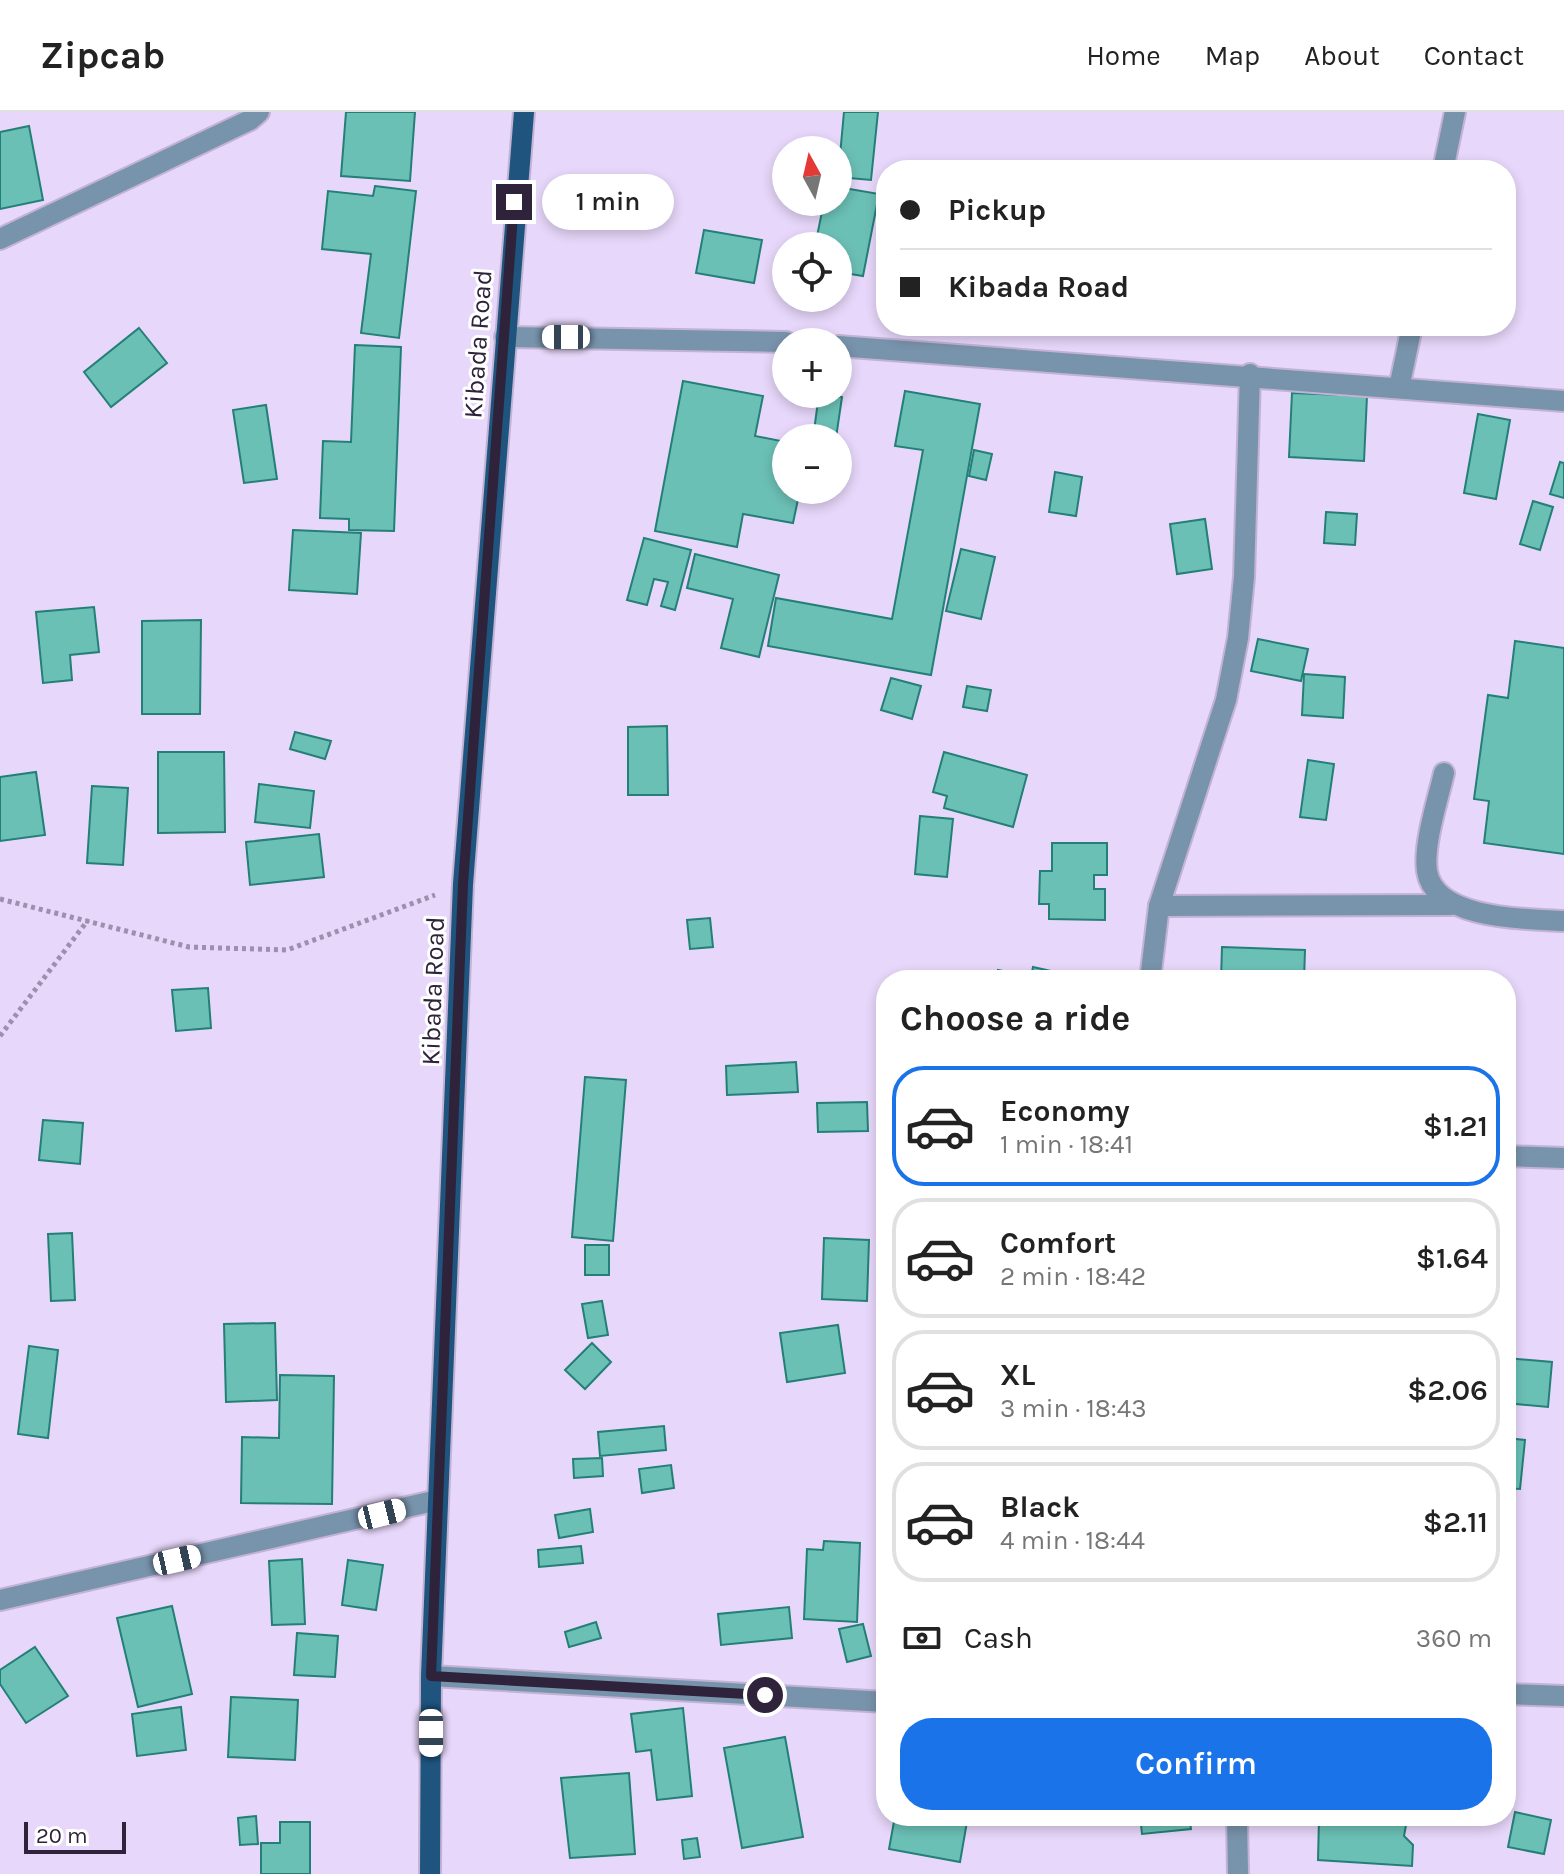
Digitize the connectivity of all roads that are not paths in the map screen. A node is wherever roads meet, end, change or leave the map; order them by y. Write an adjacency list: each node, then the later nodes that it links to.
1 (259, 112): 5 (street)
2 (524, 112): 7 (main road, Kibada Road)
3 (1455, 112): 4 (street)
4 (1445, 160)
5 (0, 239)
6 (1410, 336): 11 (street)
7 (505, 337): 8 (street); 20 (main road, Kibada Road)
8 (772, 342)
9 (852, 347): 10 (street)
10 (1250, 374): 11 (street); 15 (street)
11 (1399, 388): 12 (street)
12 (1564, 401)
13 (1444, 773): 14 (street)
14 (1451, 905): 15 (street); 16 (street)
15 (1159, 906): 17 (street)
16 (1564, 921)
17 (1151, 970)
18 (1516, 1156): 19 (street)
19 (1564, 1158)
20 (438, 1500): 21 (street); 22 (main road, Kibada Road)
21 (0, 1600)
22 (431, 1676): 25 (street); 27 (main road, Kibada Road)
23 (1516, 1694): 24 (street)
24 (1564, 1696)
25 (876, 1701)
26 (1237, 1826): 28 (street)
27 (430, 1874)
28 (1238, 1874)

